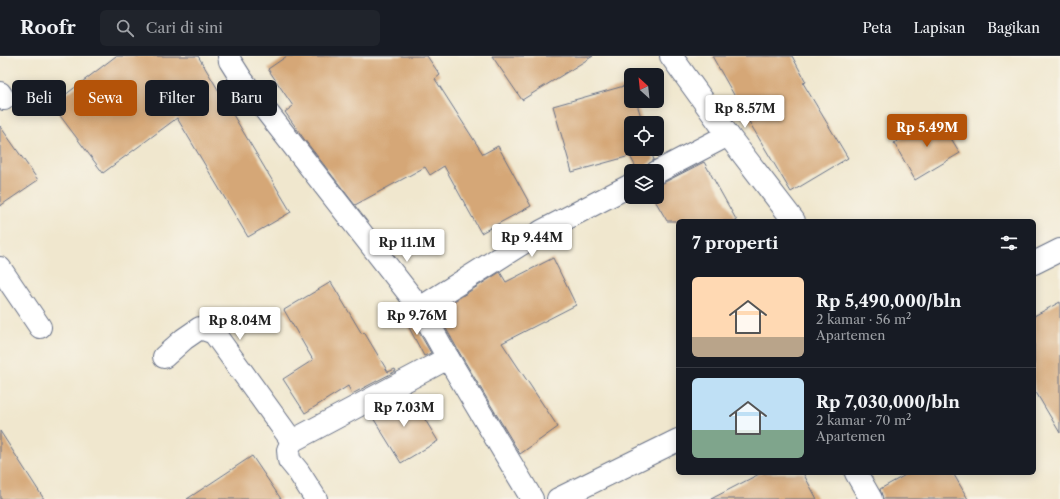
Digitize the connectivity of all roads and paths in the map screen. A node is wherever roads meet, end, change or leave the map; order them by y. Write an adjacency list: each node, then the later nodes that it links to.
1 (229, 56): 10 (street)
2 (671, 56): 3 (street)
3 (728, 135): 4 (street); 6 (street)
4 (664, 168)
5 (624, 190): 10 (street)
6 (792, 219)
7 (1060, 250): 8 (street)
8 (1036, 262)
9 (0, 268): 11 (street)
10 (420, 308): 13 (street)
11 (40, 327)
12 (164, 357): 14 (street)
13 (448, 358): 14 (street); 18 (street)
14 (292, 441): 17 (street)
15 (676, 441): 19 (street)
16 (857, 475): 20 (street)
17 (316, 499)
18 (532, 499)
19 (558, 499)
20 (871, 499)

